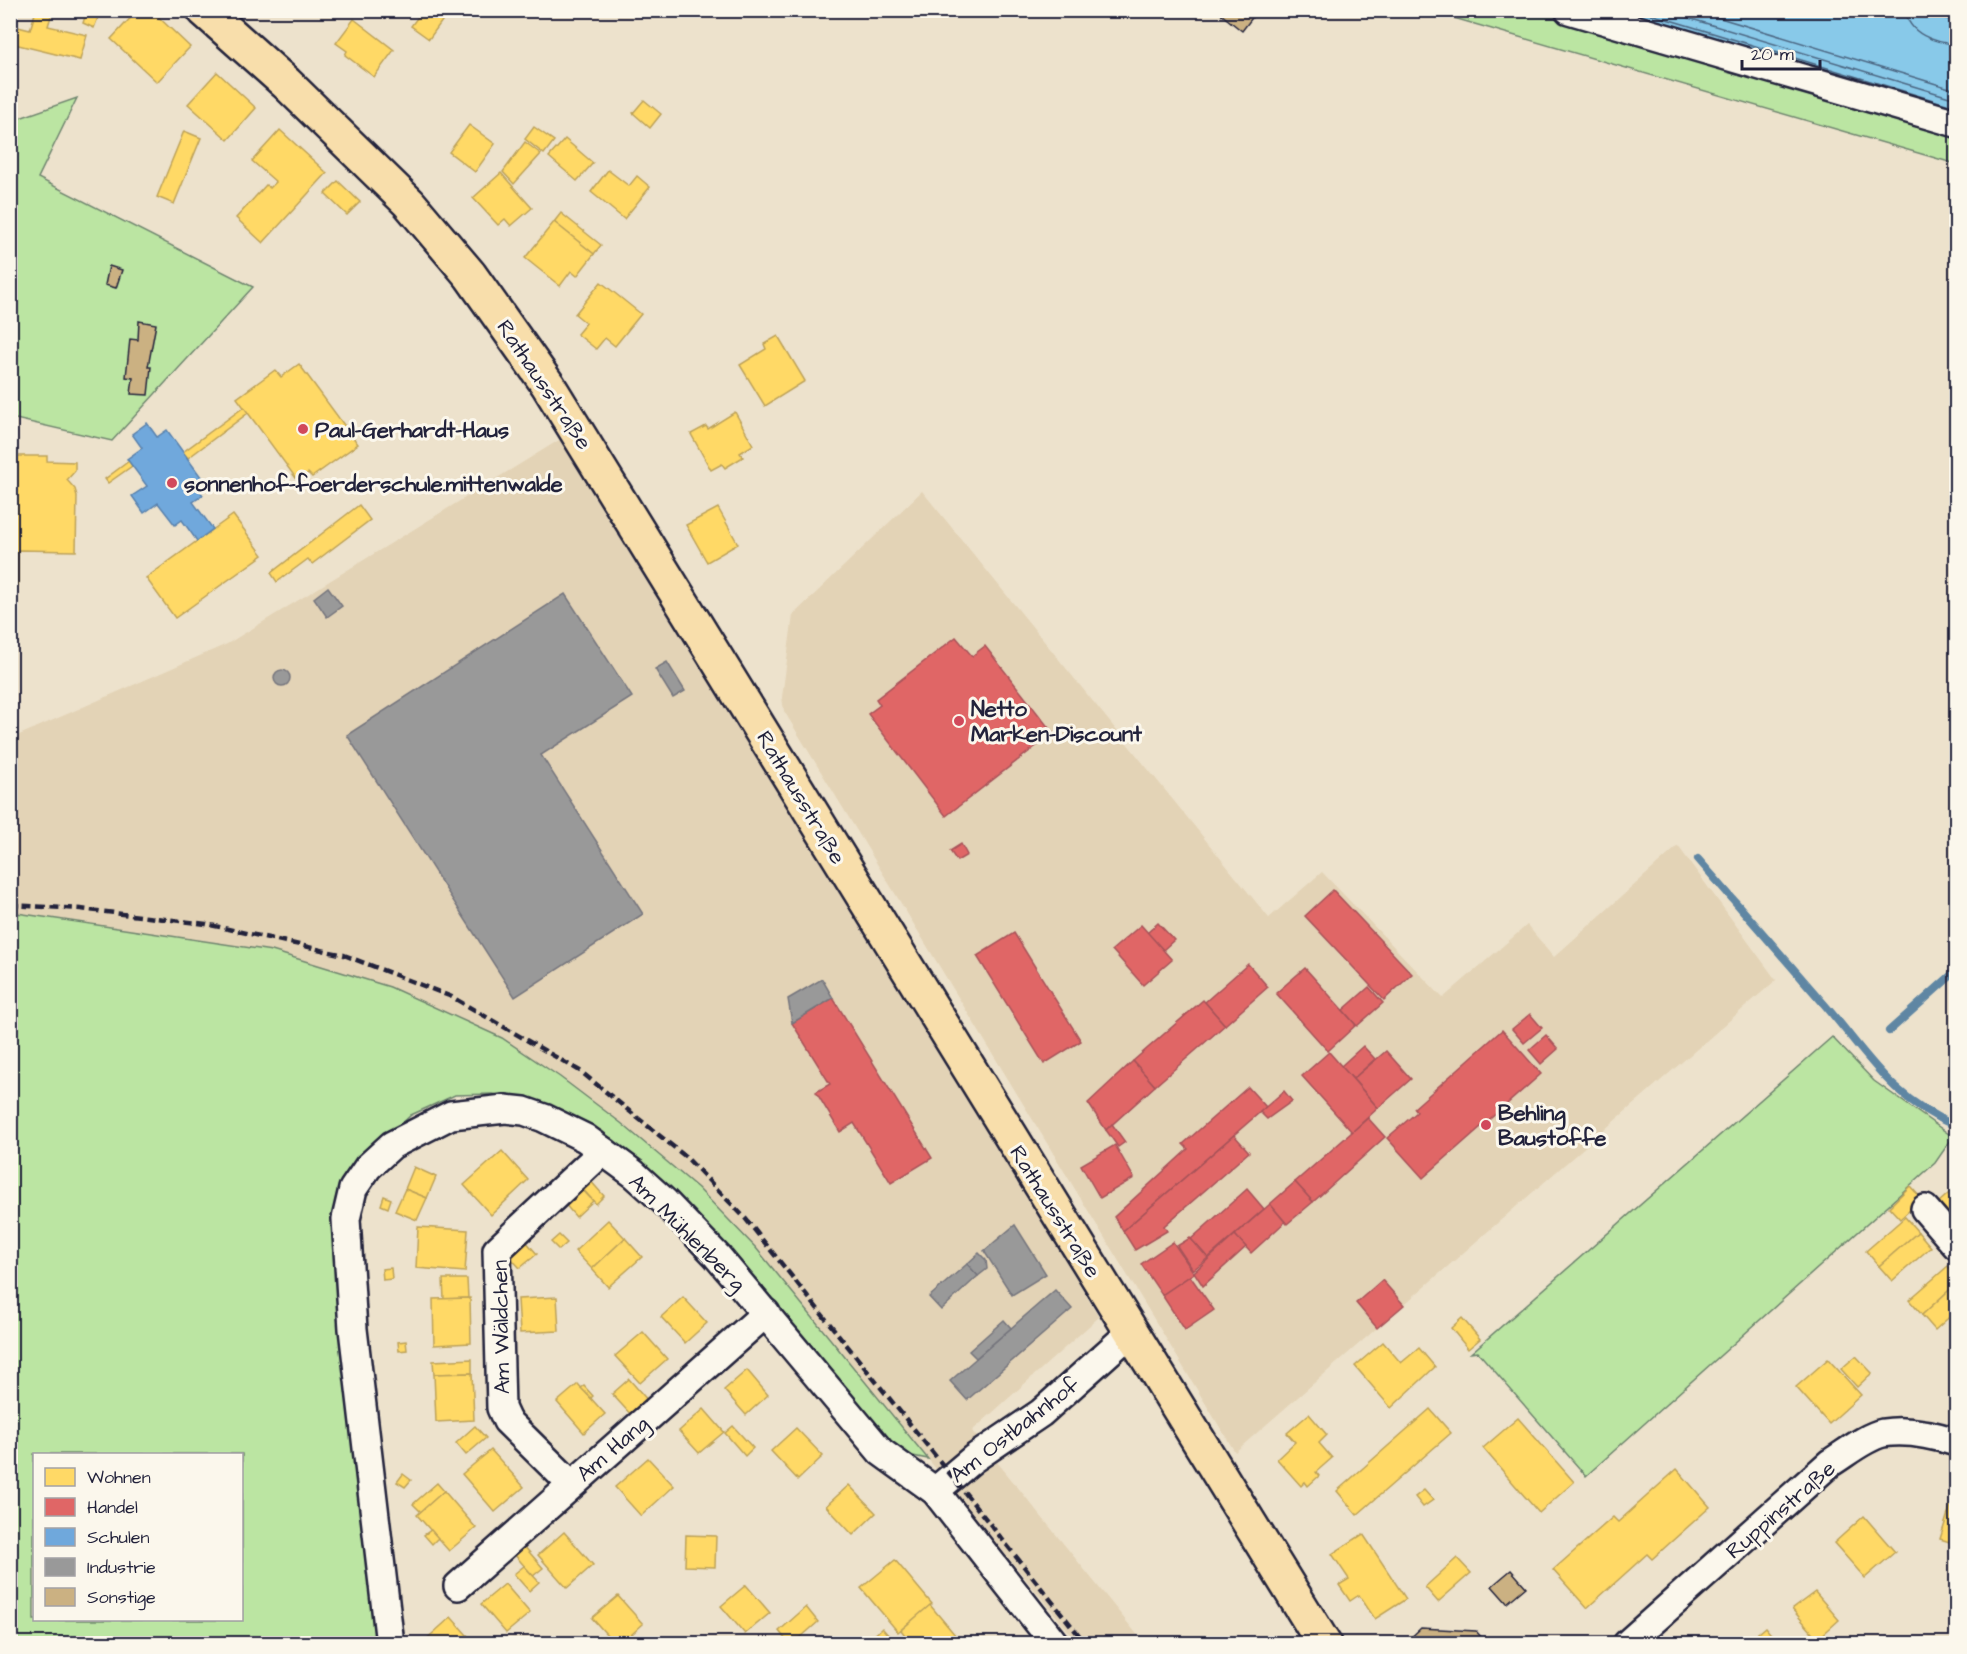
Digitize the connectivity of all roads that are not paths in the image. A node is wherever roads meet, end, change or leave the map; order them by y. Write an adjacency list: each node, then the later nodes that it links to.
1 (204, 10): 8 (main road, Rathausstraße)
2 (1569, 10): 3 (street)
3 (1956, 123)
4 (603, 1151): 7 (street, Am Mühlenberg); 10 (street, Am Wäldchen); 13 (street, Am Mühlenberg)
5 (1924, 1209): 6 (street)
6 (1956, 1245)
7 (766, 1313): 10 (street, Am Hang); 11 (street, Am Mühlenberg)
8 (1132, 1334): 11 (street, Am Ostbahnhof); 15 (main road, Rathausstraße)
9 (1956, 1442): 16 (street, Ruppinstraße)
10 (571, 1484): 12 (street, Am Hang)
11 (935, 1491): 14 (street, Am Ostbahnhof)
12 (458, 1586)
13 (390, 1644)
14 (1055, 1644)
15 (1324, 1644)
16 (1627, 1644)

